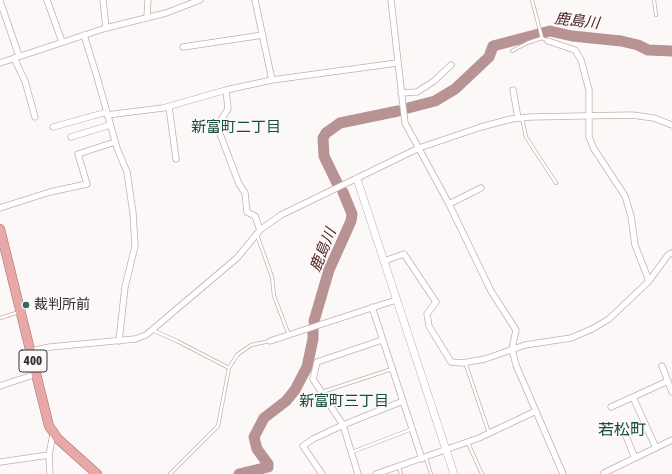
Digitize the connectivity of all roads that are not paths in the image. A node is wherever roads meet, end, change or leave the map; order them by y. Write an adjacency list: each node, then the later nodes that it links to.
1 (48, 0): 17 (street)
2 (103, 0): 12 (street)
3 (148, 0): 11 (street)
4 (200, 0): 11 (street)
5 (255, 0): 14 (street)
6 (391, 0): 22 (street)
7 (532, 0): 15 (lane)
8 (654, 0): 10 (lane)
9 (0, 1): 20 (street)
10 (656, 15)
11 (147, 17): 12 (street)
12 (106, 28): 13 (street)
13 (84, 35): 17 (street); 29 (street)
14 (263, 35): 18 (street); 24 (street)
15 (542, 38): 16 (lane); 19 (lane)
16 (548, 41): 30 (street)
17 (62, 42): 20 (street)
18 (182, 48)
19 (512, 51)
20 (17, 57): 21 (street); 31 (street)
21 (0, 63)
22 (397, 63): 24 (street); 27 (street)
23 (451, 65): 27 (street)
24 (272, 80): 25 (street)
25 (226, 90): 28 (street); 46 (street)
26 (513, 90): 32 (street)
27 (401, 93): 38 (street)
28 (169, 106): 29 (street); 39 (street)
29 (107, 114): 33 (street); 35 (street)
30 (590, 115): 32 (street); 34 (street); 49 (street)
31 (35, 117)
32 (520, 118): 38 (street); 41 (lane)
33 (110, 125): 36 (street); 37 (street)
34 (672, 125)
35 (53, 126)
36 (71, 136)
37 (115, 142): 44 (street); 57 (street)
38 (419, 148): 40 (street); 43 (street)
39 (176, 159)
40 (357, 180): 46 (street); 48 (street)
41 (556, 183)
42 (481, 188): 43 (street)
43 (449, 204): 59 (street)
44 (0, 208)
45 (0, 229): 52 (highway, 400)
46 (259, 232): 54 (street); 55 (lane)
47 (672, 252): 49 (street)
48 (384, 261): 50 (street); 61 (street)
49 (649, 281): 59 (street)
50 (396, 300): 51 (street); 82 (street)
51 (372, 308): 55 (street); 56 (street)
52 (22, 311): 53 (lane); 60 (highway, 400)
53 (0, 318)
54 (152, 330): 57 (street); 63 (lane)
55 (289, 335): 58 (street)
56 (382, 340): 64 (street); 68 (street)
57 (119, 341): 60 (street)
58 (270, 341): 63 (lane)
59 (512, 349): 61 (street); 73 (street)
60 (31, 351): 65 (highway, 400)
61 (465, 362): 77 (lane)
62 (662, 366): 66 (street)
63 (229, 368): 92 (lane)
64 (392, 369): 68 (lane); 71 (street)
65 (36, 374): 67 (street); 78 (highway, 400)
66 (668, 381): 69 (street); 70 (street)
67 (0, 386)
68 (321, 392): 74 (street)
69 (672, 392)
70 (633, 397): 72 (street); 81 (street)
71 (403, 401): 74 (street); 75 (street)
72 (612, 407)
73 (536, 411): 77 (street); 100 (street)
74 (342, 425): 83 (street); 93 (street)
75 (412, 429): 83 (lane); 85 (street)
76 (624, 431): 86 (street)
77 (489, 433): 80 (street)
78 (53, 434): 84 (street); 91 (highway, 400)
79 (672, 440): 81 (street)
80 (468, 442): 82 (street); 99 (lane)
81 (656, 448): 86 (street)
82 (446, 451): 85 (street); 98 (street)
83 (351, 452): 94 (street)
84 (49, 455): 87 (street); 90 (street)
85 (424, 458): 88 (street); 97 (lane)
86 (634, 458): 89 (street)
87 (0, 462)
88 (399, 466): 95 (street); 96 (lane)
89 (604, 473)
90 (50, 474)
91 (97, 474)
92 (170, 474)
93 (322, 474)
94 (358, 474)
95 (376, 474)
96 (401, 474)
97 (431, 474)
98 (454, 474)
99 (482, 474)
100 (563, 474)

